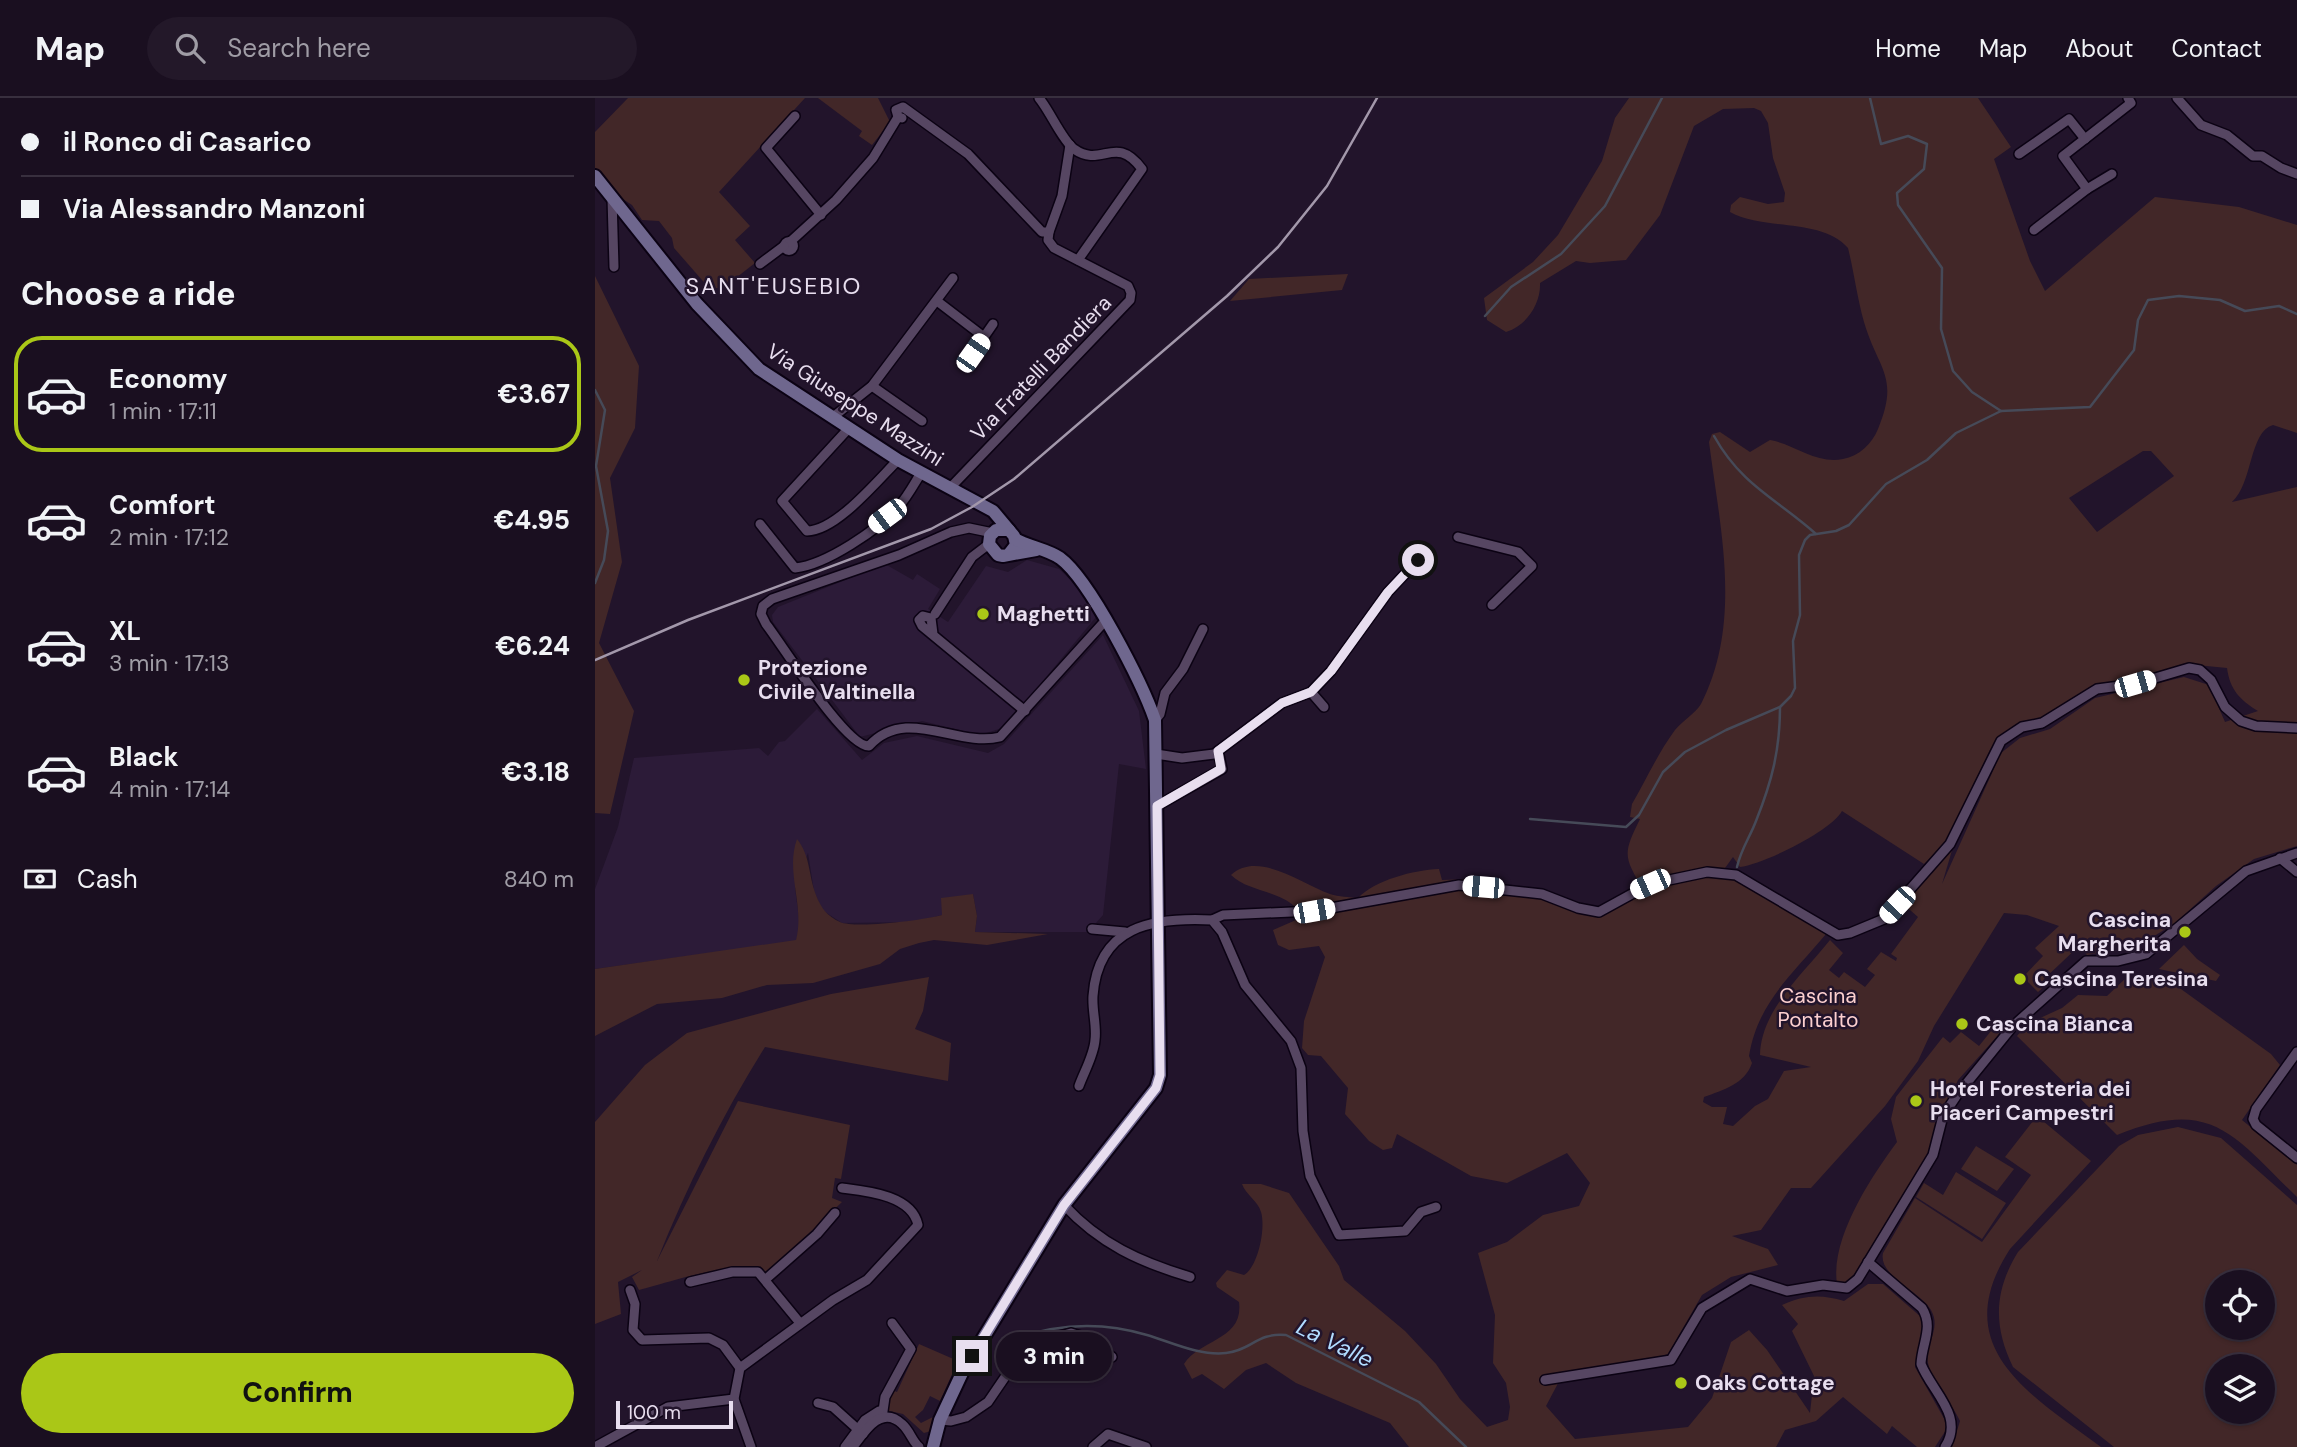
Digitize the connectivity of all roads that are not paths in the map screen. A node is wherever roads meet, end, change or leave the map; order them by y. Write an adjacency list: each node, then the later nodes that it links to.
1 (1039, 98): 6 (street)
2 (2128, 98): 5 (street)
3 (2179, 99): 9 (street)
4 (796, 116): 13 (street)
5 (2085, 139): 7 (street); 11 (street)
6 (1070, 145): 15 (street); 16 (street)
7 (2019, 154)
8 (2112, 174): 11 (street)
9 (2297, 174)
10 (595, 176): 12 (street, Via Giuseppe Mazzini)
11 (2087, 189): 14 (street)
12 (612, 198): 18 (street); 25 (street, Via Giuseppe Mazzini)
13 (821, 215): 15 (street); 17 (street)
14 (2034, 230)
15 (1046, 232): 16 (street, Via Fratelli Bandiera)
16 (1078, 260): 30 (street, Via Fratelli Bandiera)
17 (760, 264)
18 (614, 267)
19 (953, 278): 20 (street)
20 (937, 301): 22 (street); 24 (street)
21 (993, 324): 22 (street)
22 (984, 337): 23 (street)
23 (973, 353)
24 (872, 386): 25 (street); 26 (street)
25 (833, 417): 27 (street, Via Giuseppe Mazzini)
26 (922, 421)
27 (849, 429): 28 (street, Via Giuseppe Mazzini); 28 (street)
28 (898, 460): 29 (street, Via Giuseppe Mazzini)
29 (921, 473): 30 (street, Via Giuseppe Mazzini); 32 (street)
30 (950, 488): 31 (street, Via Giuseppe Mazzini)
31 (983, 505): 33 (street, Via Giuseppe Mazzini); 35 (street)
32 (760, 524)
33 (1012, 534): 35 (street); 36 (street); 37 (street)
34 (1458, 537): 39 (street)
35 (992, 540): 37 (street); 40 (street); 46 (street)
36 (1040, 550): 37 (street); 41 (street)
37 (1009, 554)
38 (1418, 560): 44 (street)
39 (1493, 605)
40 (935, 614)
41 (1105, 621): 46 (street); 47 (street)
42 (1203, 629): 47 (street)
43 (933, 634): 46 (street)
44 (1311, 692): 45 (street); 49 (street)
45 (1324, 707)
46 (1025, 711)
47 (1155, 720): 50 (street)
48 (2297, 728): 56 (street)
49 (1218, 751): 50 (street); 51 (street)
50 (1156, 754): 51 (street)
51 (1157, 806): 55 (street)
52 (2297, 853): 53 (street)
53 (2280, 858): 54 (street); 66 (street)
54 (2297, 872)
55 (1158, 920): 56 (street); 58 (street); 63 (street)
56 (1212, 920): 64 (street)
57 (1092, 929): 58 (street)
58 (1125, 932): 60 (street)
59 (2297, 1052): 61 (street)
60 (1079, 1086)
61 (2297, 1158)
62 (842, 1188): 72 (street)
63 (1064, 1205): 67 (street); 79 (street)
64 (1436, 1207)
65 (835, 1213): 68 (street)
66 (1868, 1262): 75 (street); 90 (street)
67 (1190, 1277)
68 (766, 1279): 69 (street); 72 (street)
69 (690, 1282)
70 (630, 1290): 74 (street)
71 (892, 1323): 78 (street)
72 (800, 1324): 74 (street)
73 (1112, 1357): 79 (street)
74 (740, 1368): 76 (street)
75 (1545, 1380)
76 (734, 1399): 83 (street); 84 (street)
77 (818, 1403): 80 (street)
78 (882, 1414): 80 (street); 81 (street)
79 (940, 1420): 82 (street)
80 (860, 1431): 85 (street); 86 (street)
81 (912, 1436): 82 (street); 87 (street)
82 (934, 1445)
83 (595, 1447)
84 (751, 1447)
85 (845, 1447)
86 (853, 1447)
87 (919, 1447)
88 (1093, 1447): 89 (street)
89 (1146, 1447)
90 (1945, 1447)

